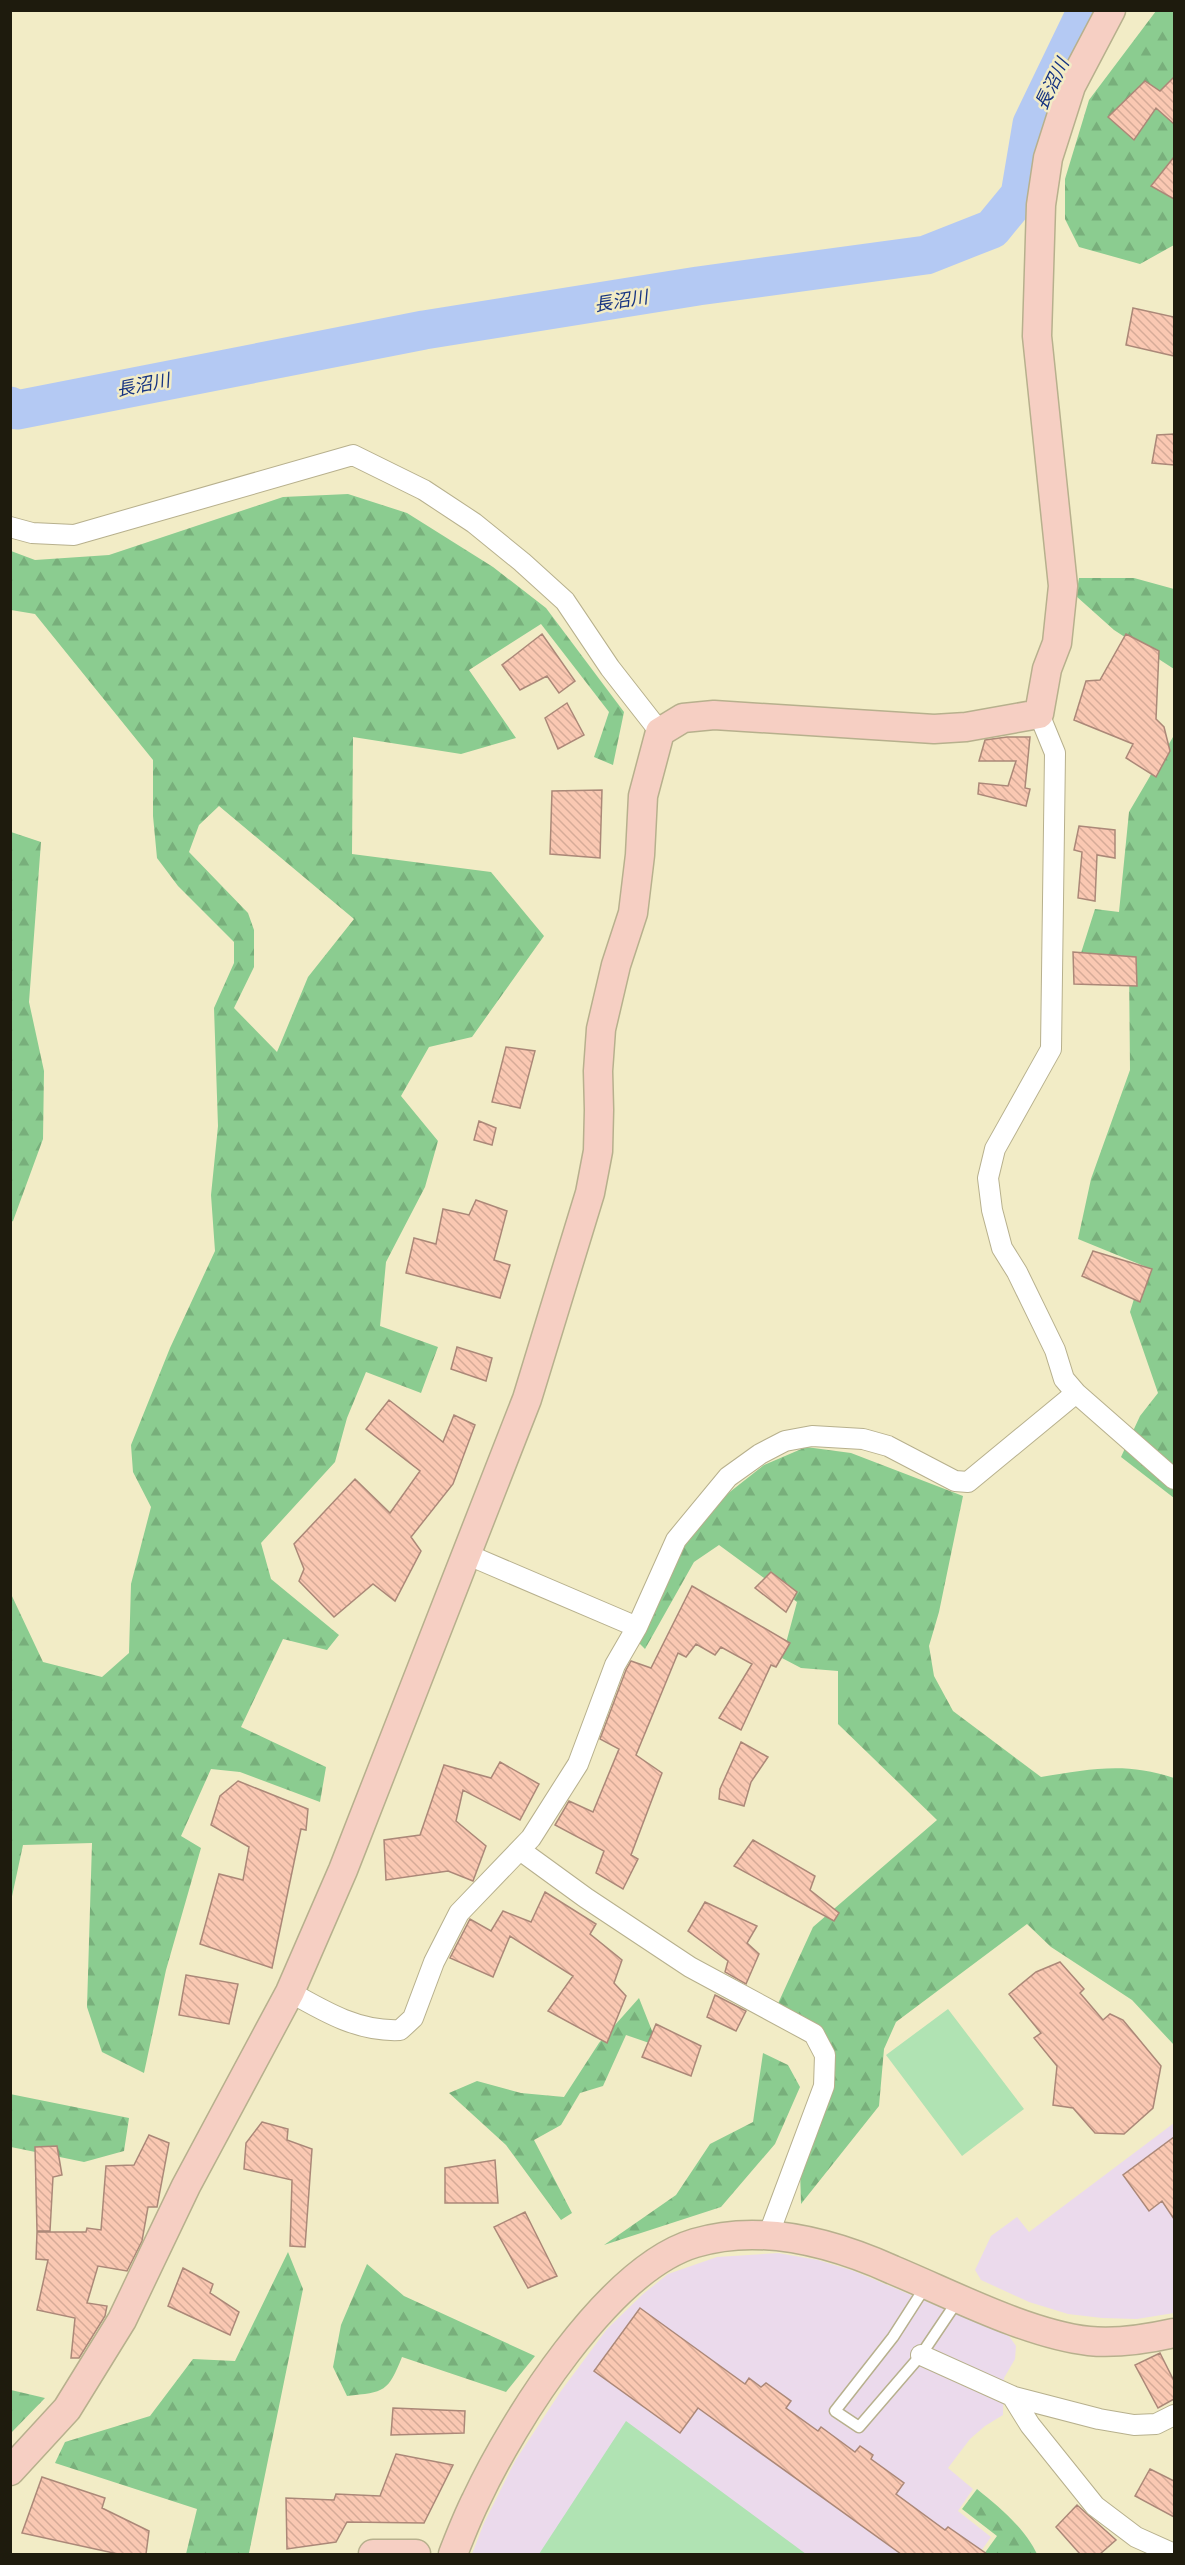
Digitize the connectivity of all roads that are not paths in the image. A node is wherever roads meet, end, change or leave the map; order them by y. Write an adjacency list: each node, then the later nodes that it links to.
1 (1111, 10): 3 (street)
2 (10, 527): 4 (street)
3 (1039, 714): 4 (street); 5 (street)
4 (660, 732): 7 (street)
5 (1076, 1394): 6 (street); 8 (street)
6 (1174, 1479)
7 (466, 1554): 8 (street); 10 (street)
8 (637, 1627): 9 (street)
9 (520, 1850): 10 (street); 11 (street)
10 (290, 1992): 18 (street)
11 (768, 2236): 12 (street); 21 (street)
12 (927, 2284): 13 (street); 15 (lane)
13 (959, 2298): 14 (street); 15 (lane)
14 (1174, 2333)
15 (921, 2355): 16 (street)
16 (1012, 2396): 17 (street); 22 (street)
17 (1174, 2415)
18 (10, 2471)
19 (374, 2554): 20 (street)
20 (413, 2554)
21 (453, 2554)
22 (1174, 2554)

